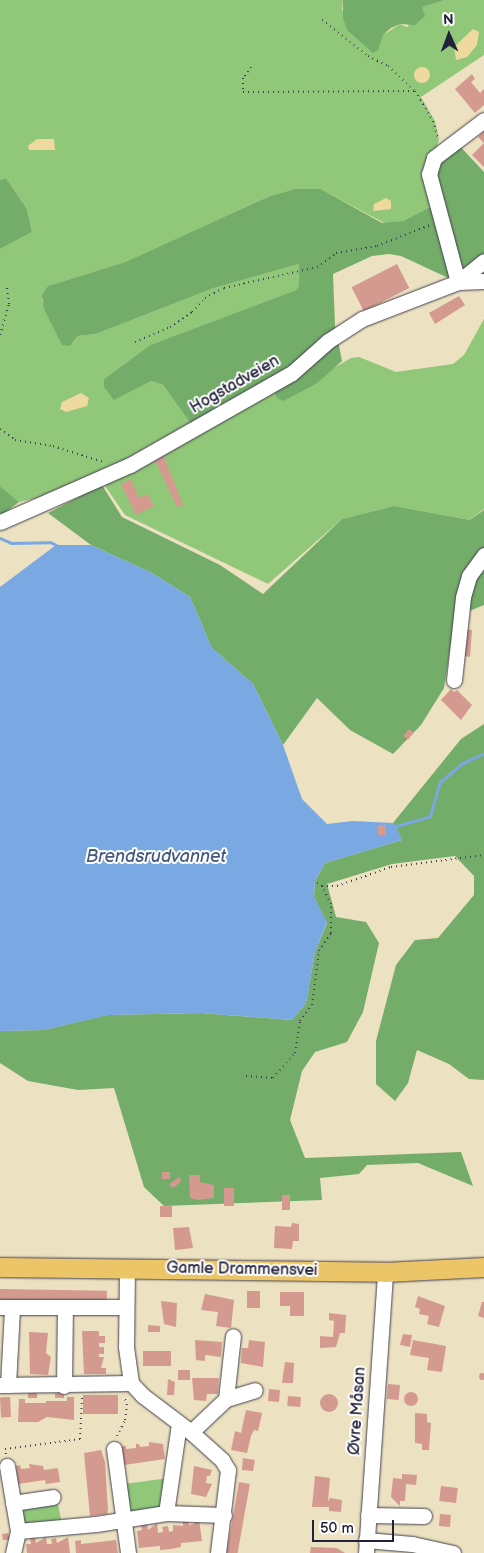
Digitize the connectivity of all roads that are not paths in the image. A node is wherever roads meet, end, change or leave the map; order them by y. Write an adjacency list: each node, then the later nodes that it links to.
1 (484, 120): 4 (street)
2 (484, 261): 4 (street)
3 (484, 281): 4 (street, Hogstadveien)
4 (458, 282): 5 (street, Hogstadveien)
5 (0, 522)
6 (484, 555): 7 (street)
7 (454, 680)
8 (0, 1267): 10 (main road, Gamle Drammensvei)
9 (484, 1267): 11 (main road, Gamle Drammensvei)
10 (127, 1268): 11 (main road, Gamle Drammensvei); 12 (street)
11 (384, 1272): 28 (street, Øvre Måsan)
12 (125, 1307): 14 (street); 16 (street)
13 (6, 1308): 14 (street); 17 (street)
14 (65, 1308): 18 (street)
15 (233, 1336): 20 (street)
16 (131, 1383): 18 (street); 21 (street)
17 (4, 1385): 18 (street)
18 (64, 1386)
19 (255, 1390): 20 (street)
20 (226, 1399): 21 (street)
21 (185, 1428): 26 (street); 27 (street)
22 (114, 1449): 30 (street)
23 (7, 1466): 25 (street)
24 (53, 1496): 25 (street)
25 (13, 1503): 31 (street)
26 (166, 1513): 27 (street); 30 (street)
27 (224, 1515): 35 (street)
28 (368, 1515): 29 (street); 32 (street, Øvre Måsan)
29 (424, 1516)
30 (125, 1520): 31 (street); 34 (street)
31 (18, 1532): 33 (street)
32 (366, 1546): 36 (street)
33 (12, 1553)
34 (128, 1553)
35 (218, 1553)
36 (453, 1553)

